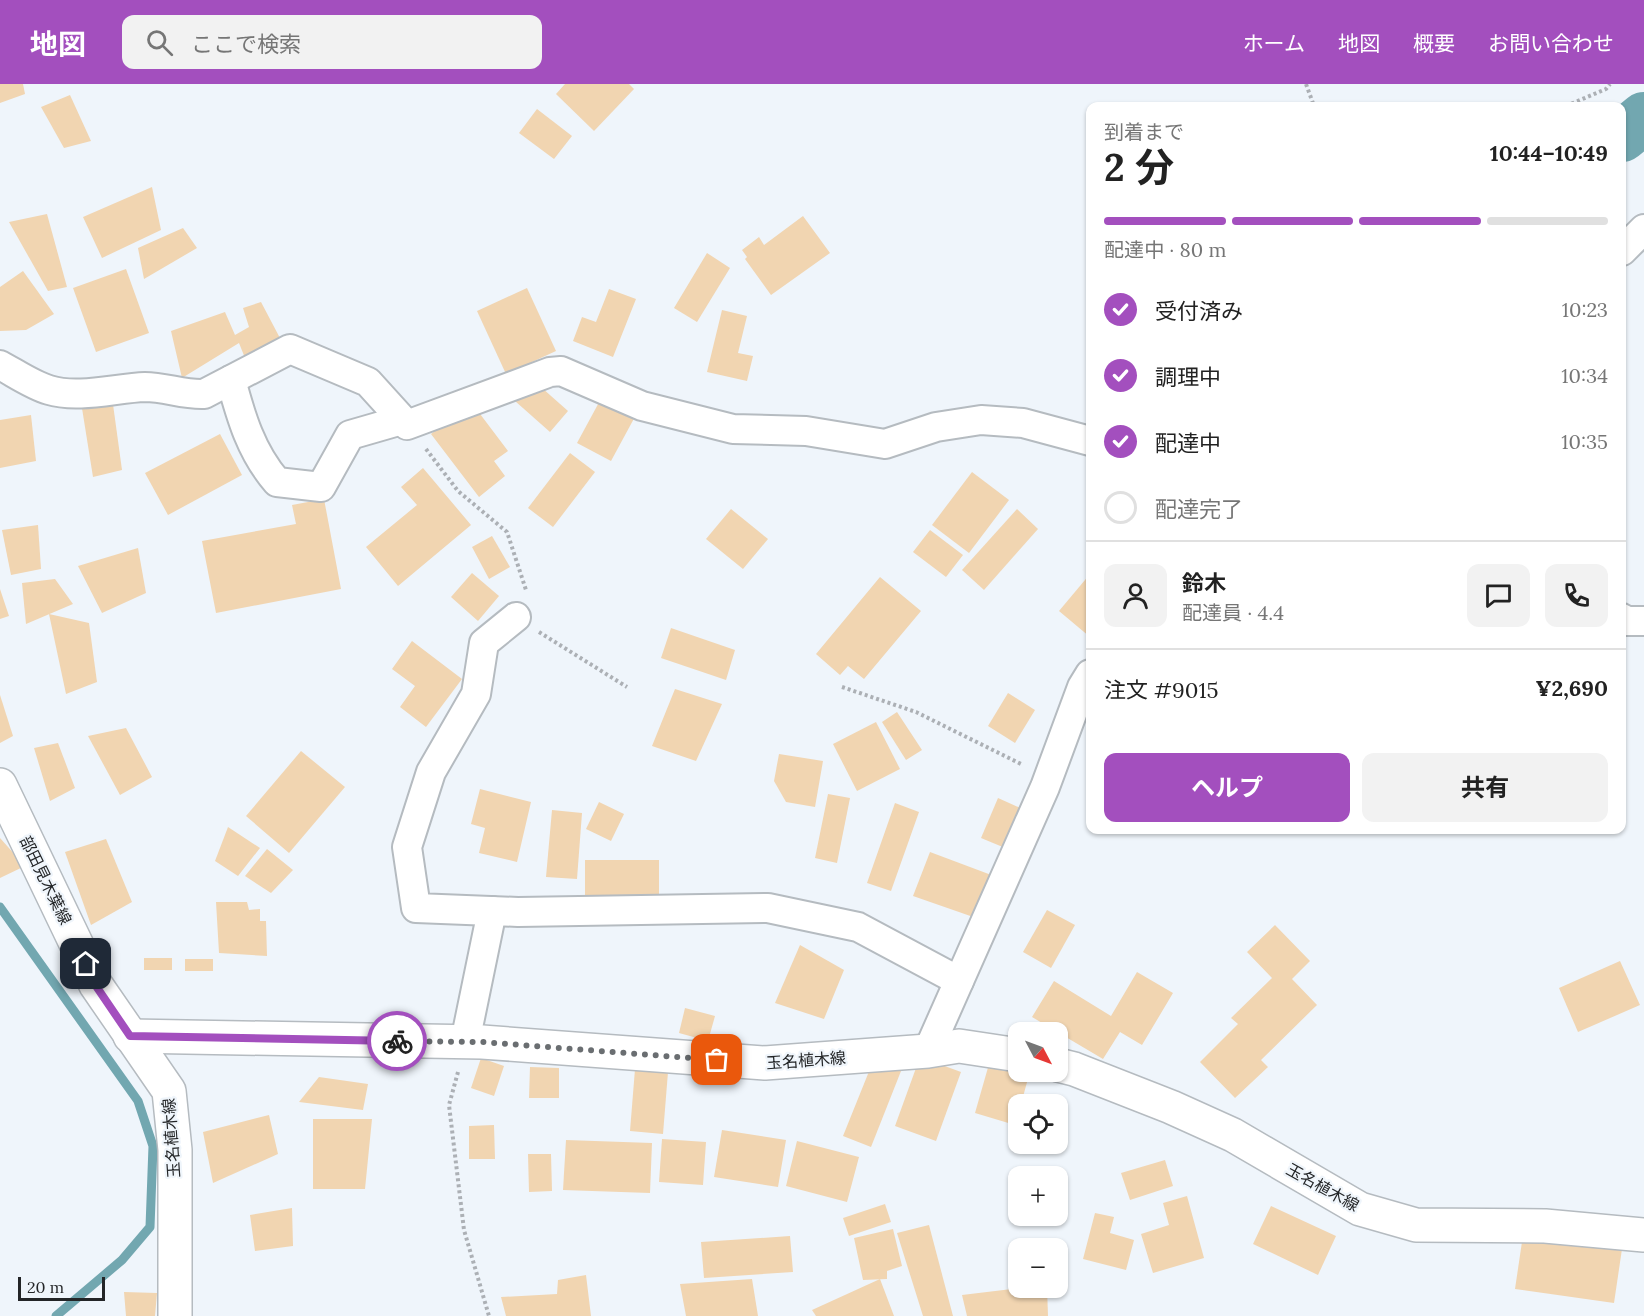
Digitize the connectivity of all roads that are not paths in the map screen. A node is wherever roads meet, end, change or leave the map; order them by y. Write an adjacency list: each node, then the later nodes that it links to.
1 (1644, 230): 2 (street)
2 (1626, 247)
3 (0, 365): 4 (street)
4 (231, 380): 5 (street); 5 (street)
5 (405, 422): 6 (street)
6 (1086, 440)
7 (516, 617): 12 (street)
8 (1626, 621): 9 (street)
9 (1644, 621)
10 (1086, 680): 13 (street)
11 (0, 785): 14 (main road, 部田見木葉線)
12 (492, 911): 13 (street); 15 (street)
13 (959, 981): 16 (street)
14 (130, 1036): 15 (main road, 玉名植木線); 20 (main road, 玉名植木線)
15 (465, 1042): 16 (main road, 玉名植木線)
16 (928, 1051): 17 (main road, 玉名植木線)
17 (1008, 1053)
18 (1068, 1069): 19 (main road, 玉名植木線)
19 (1644, 1235)
20 (175, 1316)

